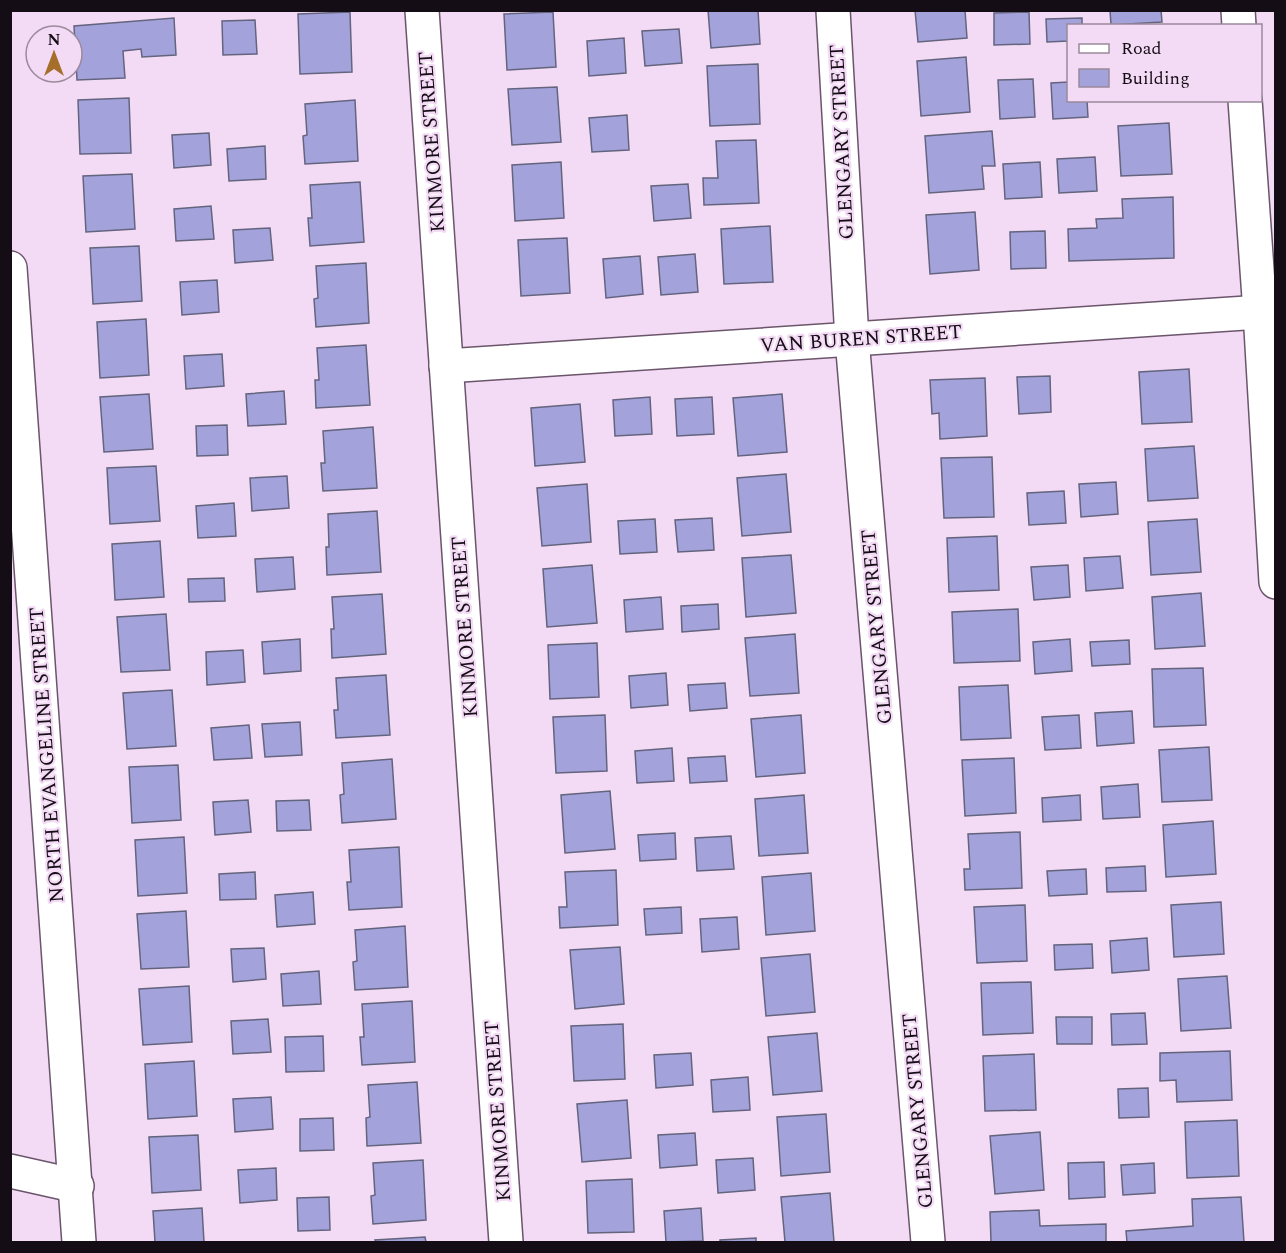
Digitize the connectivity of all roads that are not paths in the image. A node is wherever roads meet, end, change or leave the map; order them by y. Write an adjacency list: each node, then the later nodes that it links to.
1 (423, 10): 7 (street, KINMORE STREET)
2 (833, 10): 6 (street, GLENGARY STREET)
3 (1245, 102): 5 (street)
4 (10, 268): 10 (street, NORTH EVANGELINE STREET)
5 (1268, 312): 6 (street, VAN BUREN STREET); 8 (street)
6 (852, 339): 7 (street, VAN BUREN STREET); 13 (street, GLENGARY STREET)
7 (446, 366): 12 (street, KINMORE STREET)
8 (1275, 582)
9 (10, 1171): 10 (street)
10 (77, 1186): 11 (street, NORTH EVANGELINE STREET)
11 (79, 1242)
12 (506, 1242)
13 (928, 1242)

